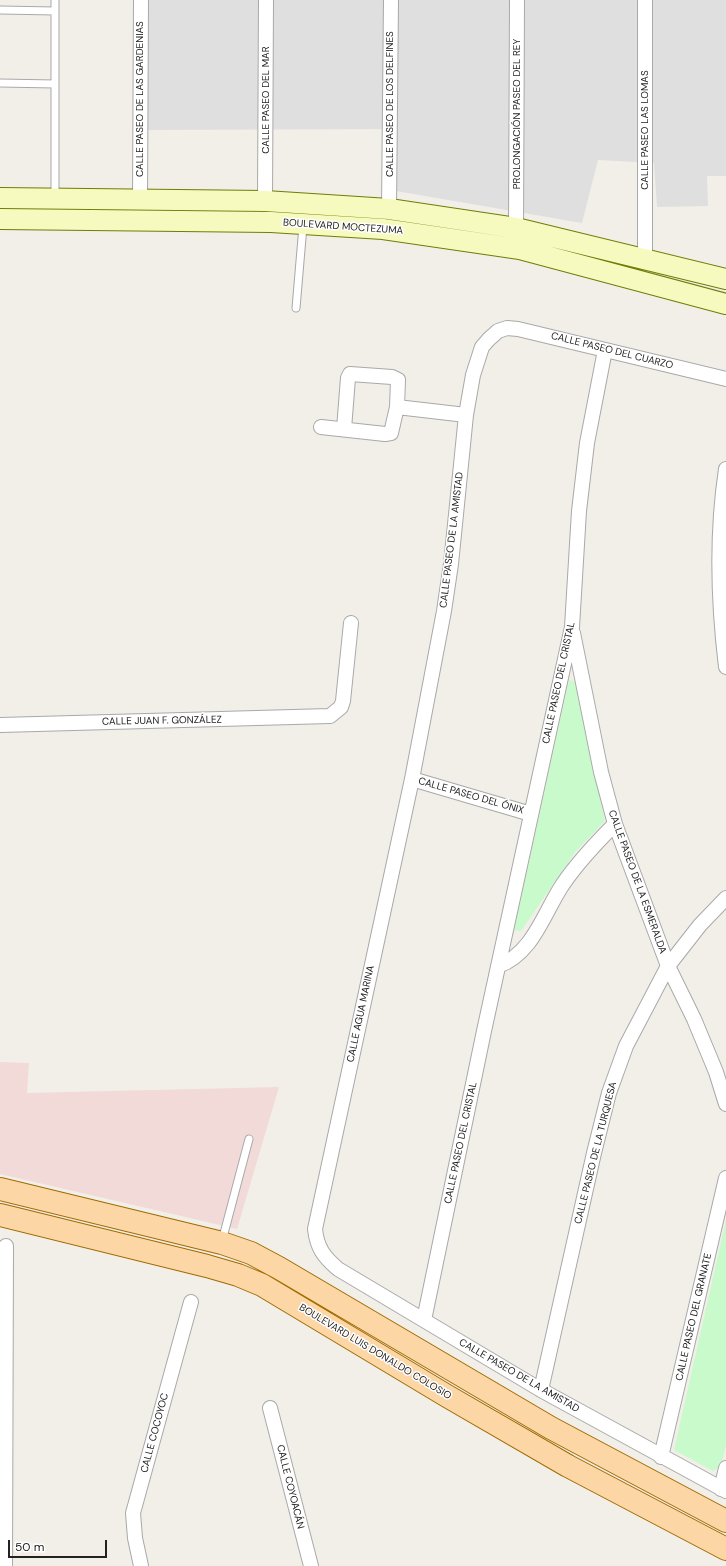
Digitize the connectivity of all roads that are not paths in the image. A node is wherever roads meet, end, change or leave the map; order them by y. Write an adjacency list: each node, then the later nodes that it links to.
1 (56, 0): 8 (lane)
2 (141, 0): 13 (street, CALLE PASEO DE LAS GARDENIAS)
3 (266, 0): 14 (street, CALLE PASEO DEL MAR)
4 (391, 0): 15 (street, CALLE PASEO DE LOS DELFINES)
5 (517, 0): 18 (street, PROLONGACIÓN PASEO DEL REY)
6 (645, 0): 19 (street, CALLE PASEO LAS LOMAS)
7 (0, 10): 8 (lane)
8 (55, 11): 10 (lane)
9 (0, 83): 10 (lane)
10 (55, 84): 12 (lane)
11 (0, 198): 12 (main road, BOULEVARD MOCTEZUMA)
12 (55, 198): 13 (main road, BOULEVARD MOCTEZUMA)
13 (140, 198): 14 (main road, BOULEVARD MOCTEZUMA)
14 (265, 201): 15 (main road, BOULEVARD MOCTEZUMA)
15 (389, 209): 18 (main road, BOULEVARD MOCTEZUMA)
16 (0, 219): 17 (main road, BOULEVARD MOCTEZUMA)
17 (303, 224): 21 (main road, BOULEVARD MOCTEZUMA); 22 (lane)
18 (516, 228): 19 (main road, BOULEVARD MOCTEZUMA)
19 (645, 260): 20 (main road, BOULEVARD MOCTEZUMA)
20 (726, 279)
21 (726, 304)
22 (296, 308)
23 (498, 331): 24 (street, CALLE PASEO DEL CUARZO); 27 (street, CALLE PASEO DE LA AMISTAD)
24 (605, 350): 25 (street, CALLE PASEO DEL CUARZO); 32 (street, CALLE PASEO DEL CRISTAL)
25 (726, 379)
26 (397, 407): 27 (street); 29 (street); 29 (street)
27 (466, 415): 35 (street, CALLE PASEO DE LA AMISTAD)
28 (321, 427): 29 (street)
29 (344, 429)
30 (726, 469): 33 (street)
31 (350, 624): 34 (street, CALLE JUAN F. GONZÁLEZ)
32 (572, 627): 36 (street, CALLE PASEO DEL CRISTAL); 37 (street, CALLE PASEO DE LA ESMERALDA)
33 (726, 667)
34 (0, 725)
35 (412, 779): 36 (street, CALLE PASEO DEL ÓNIX); 48 (street, CALLE AGUA MARINA)
36 (531, 814): 39 (street, CALLE PASEO DEL CRISTAL)
37 (615, 824): 39 (street); 40 (street, CALLE PASEO DE LA ESMERALDA)
38 (726, 898): 40 (street, CALLE PASEO DE LA TURQUESA)
39 (498, 966): 50 (street, CALLE PASEO DEL CRISTAL)
40 (668, 966): 41 (street, CALLE PASEO DE LA ESMERALDA); 51 (street, CALLE PASEO DE LA TURQUESA)
41 (726, 1104)
42 (249, 1139): 46 (lane)
43 (726, 1178): 53 (street, CALLE PASEO DEL GRANATE)
44 (0, 1189): 46 (main road)
45 (0, 1215): 57 (main road, BOULEVARD LUIS DONALDO COLOSIO)
46 (222, 1243): 56 (main road)
47 (6, 1246): 58 (street)
48 (319, 1250): 50 (street, CALLE PASEO DE LA AMISTAD)
49 (191, 1302): 59 (street, CALLE COCOYOC)
50 (424, 1320): 51 (street, CALLE PASEO DE LA AMISTAD)
51 (541, 1390): 53 (street, CALLE PASEO DE LA AMISTAD)
52 (270, 1408): 60 (street, CALLE COYOACÁN)
53 (661, 1457): 55 (street, CALLE PASEO DE LA AMISTAD)
54 (726, 1468): 55 (street)
55 (724, 1490)
56 (726, 1521)
57 (726, 1549)
58 (5, 1566)
59 (141, 1566)
60 (311, 1566)

